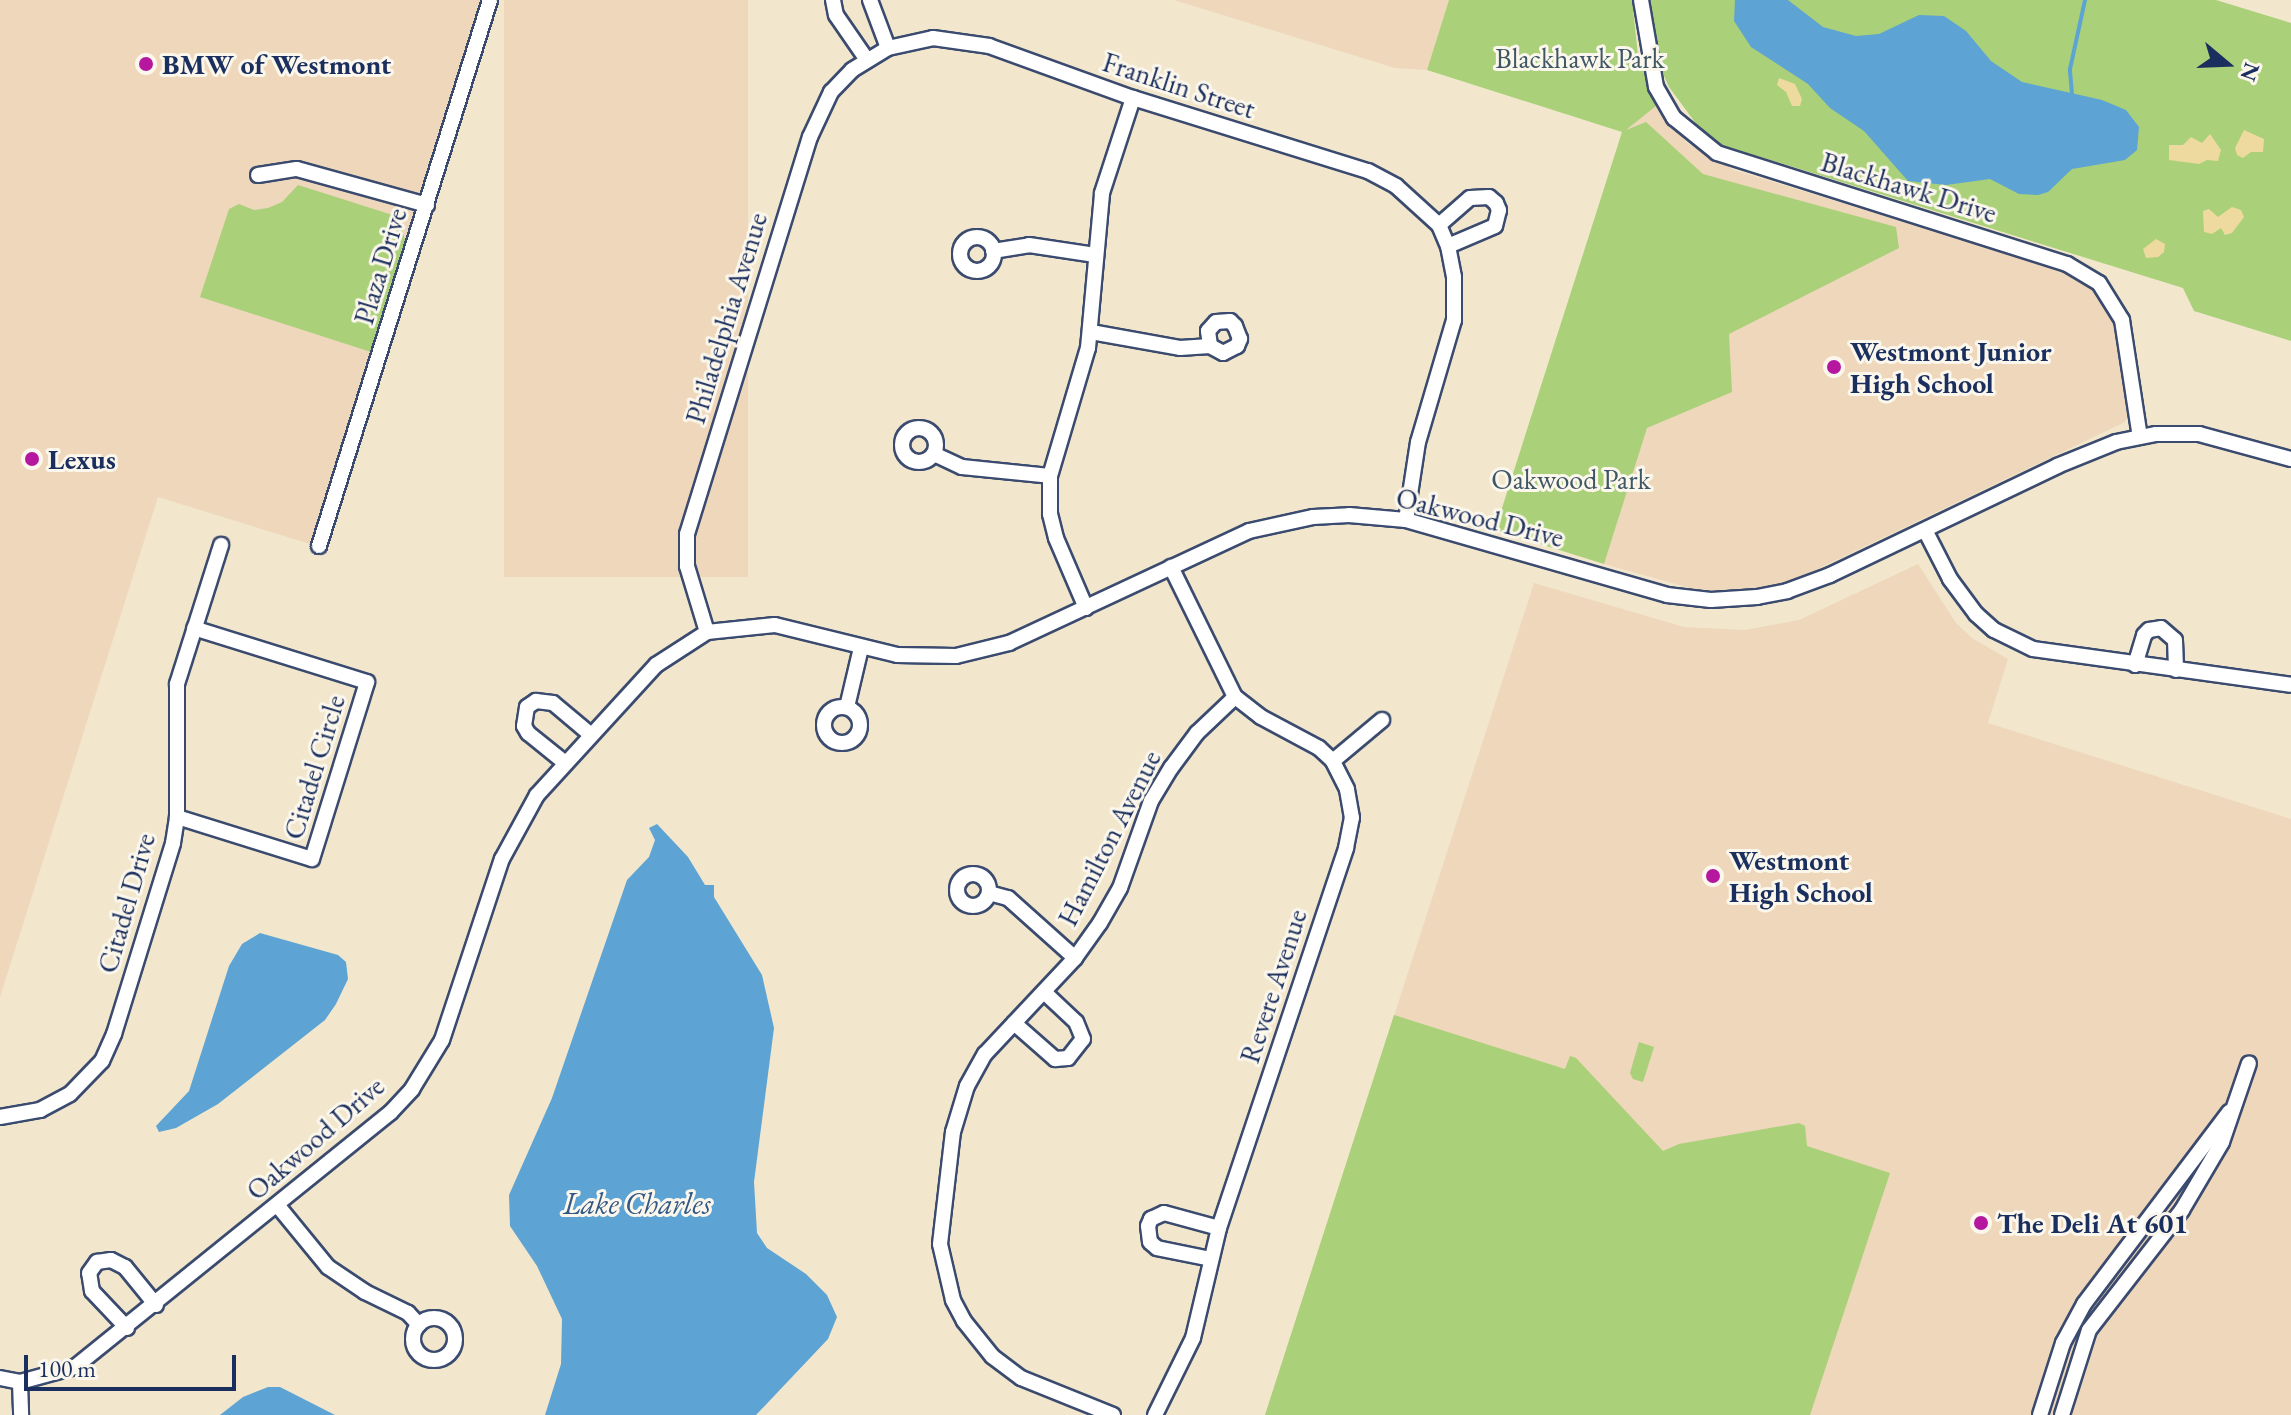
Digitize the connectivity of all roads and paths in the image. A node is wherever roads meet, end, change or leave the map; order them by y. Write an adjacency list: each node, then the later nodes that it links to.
1 (490, 0): 9 (street, Plaza Drive)
2 (833, 0): 6 (street)
3 (870, 0): 5 (street)
4 (1641, 0): 16 (street, Blackhawk Drive)
5 (888, 48): 6 (street, Philadelphia Avenue); 7 (street, Franklin Street)
6 (867, 60): 27 (street, Philadelphia Avenue)
7 (1133, 98): 10 (street, Franklin Street); 13 (street)
8 (258, 175): 9 (street)
9 (427, 205): 23 (street, Plaza Drive)
10 (1439, 225): 11 (street); 11 (street)
11 (1448, 246): 20 (street)
12 (993, 251): 13 (street)
13 (1095, 255): 14 (street)
14 (1091, 332): 15 (street); 19 (street)
15 (1210, 346)
16 (2140, 437): 18 (street, Oakwood Drive); 21 (street, Oakwood Drive)
17 (934, 454): 19 (street)
18 (2291, 459)
19 (1050, 476): 25 (street)
20 (1406, 520): 21 (street, Oakwood Drive); 24 (street, Oakwood Drive)
21 (1926, 532): 29 (street)
22 (221, 545): 26 (street, Citadel Drive)
23 (319, 546)
24 (1171, 567): 25 (street, Oakwood Drive); 32 (street)
25 (1086, 608): 28 (street, Oakwood Drive)
26 (194, 628): 38 (street, Citadel Drive); 38 (street, Citadel Circle)
27 (707, 632): 28 (street, Oakwood Drive); 35 (street, Oakwood Drive)
28 (861, 648): 33 (street)
29 (2135, 665): 30 (street); 30 (street)
30 (2176, 670): 31 (street)
31 (2291, 685)
32 (1235, 697): 36 (street); 40 (street, Hamilton Avenue)
33 (847, 707)
34 (1382, 720): 36 (street)
35 (590, 734): 37 (street, Oakwood Drive); 37 (street)
36 (1333, 761): 47 (street, Revere Avenue)
37 (564, 762): 46 (street, Oakwood Drive)
38 (177, 817): 45 (street, Citadel Drive)
39 (989, 893): 40 (street)
40 (1075, 958): 41 (street, Hamilton Avenue)
41 (1044, 992): 42 (street, Hamilton Avenue); 42 (street)
42 (1014, 1023): 55 (street, Hamilton Avenue)
43 (2249, 1063): 44 (street)
44 (2231, 1109): 57 (street); 58 (street)
45 (0, 1117)
46 (278, 1206): 49 (street, Oakwood Drive); 50 (street)
47 (1219, 1228): 48 (street, Revere Avenue); 48 (street)
48 (1211, 1259): 56 (street, Revere Avenue)
49 (156, 1305): 51 (street, Oakwood Drive); 51 (street)
50 (419, 1325)
51 (127, 1328): 53 (street, Oakwood Drive)
52 (0, 1378): 53 (street, Oakwood Drive)
53 (20, 1382): 54 (street)
54 (21, 1415)
55 (1113, 1415)
56 (1155, 1415)
57 (2040, 1415)
58 (2062, 1415)

